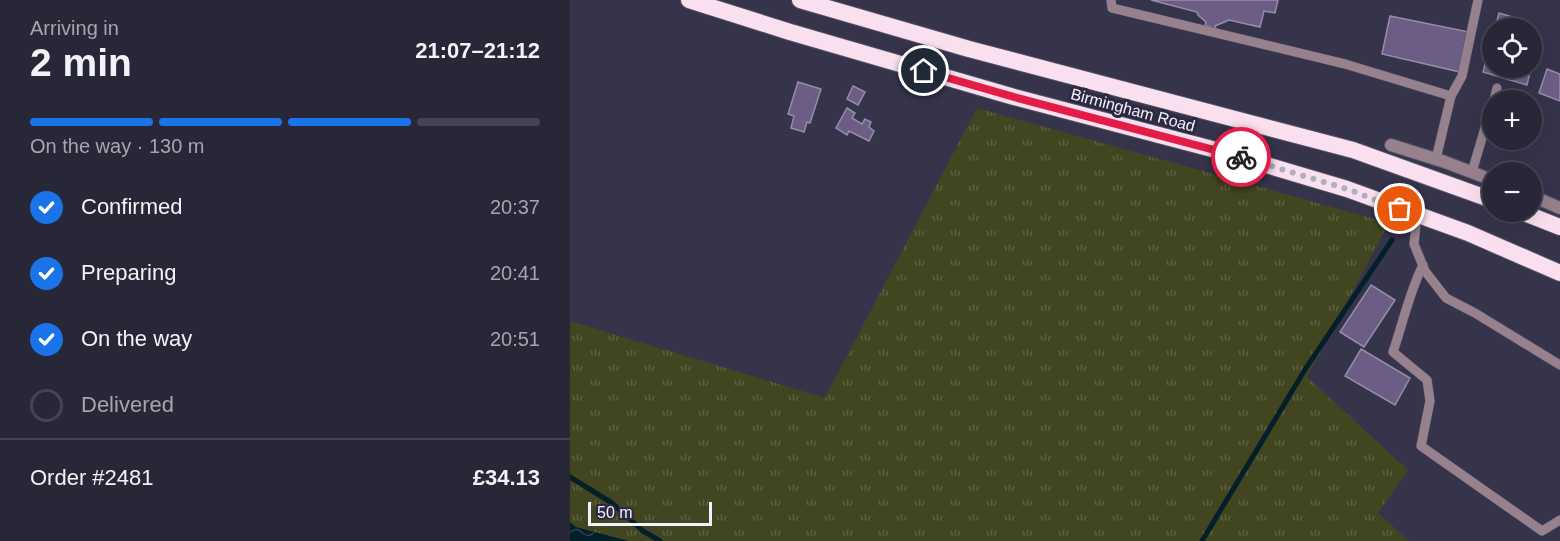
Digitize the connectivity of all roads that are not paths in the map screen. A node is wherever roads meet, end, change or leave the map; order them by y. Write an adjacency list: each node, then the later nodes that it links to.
1 (689, 0): 14 (highway, Birmingham Road)
2 (800, 0): 11 (highway, Birmingham Road)
3 (1111, 0): 5 (lane)
4 (1478, 0): 5 (lane)
5 (1451, 96): 8 (lane)
6 (1482, 139): 9 (lane)
7 (1391, 145): 8 (street)
8 (1436, 159): 9 (street)
9 (1472, 172): 10 (street)
10 (1482, 176)
11 (1482, 196)
12 (1542, 200): 13 (street)
13 (1560, 208)
14 (1417, 215): 17 (lane); 18 (highway, Birmingham Road)
15 (1542, 220): 16 (highway)
16 (1560, 227)
17 (1423, 265): 19 (lane); 20 (lane)
18 (1560, 273)
19 (1560, 365)
20 (1560, 520)

